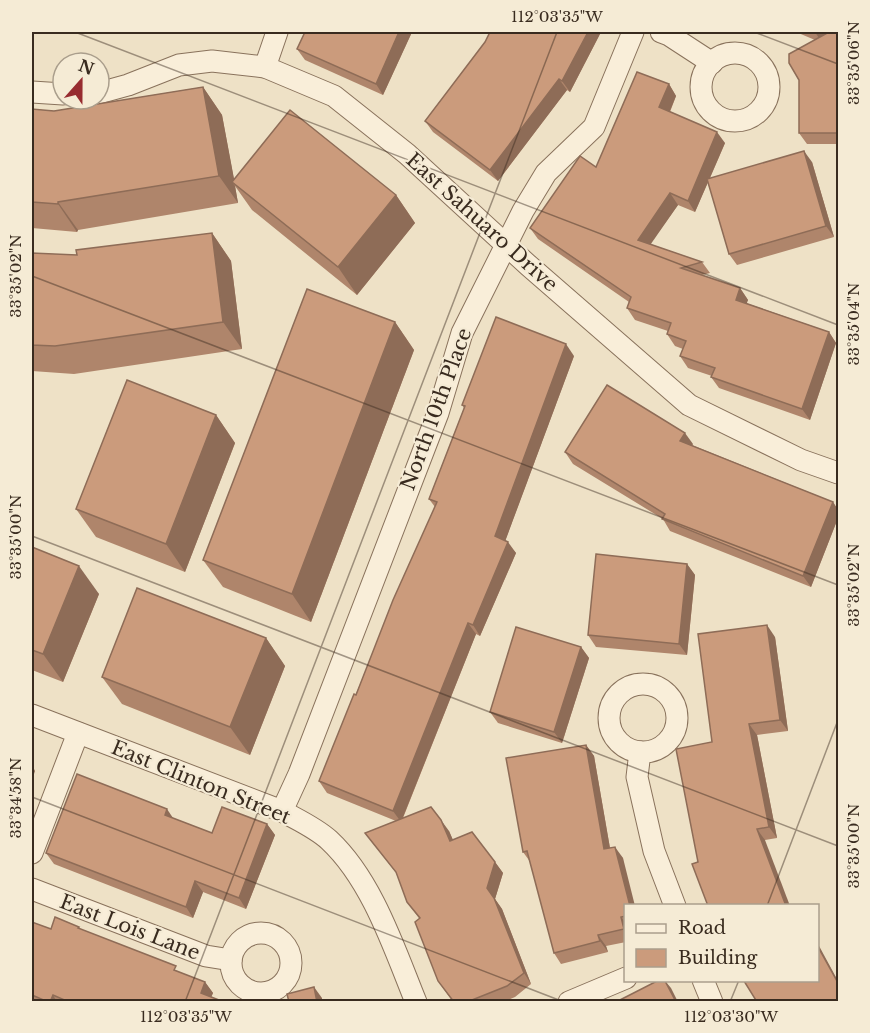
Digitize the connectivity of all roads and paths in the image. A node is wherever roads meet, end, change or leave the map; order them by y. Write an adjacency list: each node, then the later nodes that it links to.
1 (277, 32): 5 (street)
2 (633, 32): 9 (street, North 10th Place)
3 (661, 32): 4 (street)
4 (712, 63)
5 (265, 67): 6 (street, East Sahuaro Drive); 9 (street, East Sahuaro Drive)
6 (111, 90)
7 (32, 92): 8 (street)
8 (51, 93)
9 (507, 245): 10 (street, East Sahuaro Drive); 14 (street, North 10th Place)
10 (838, 473)
11 (32, 715): 12 (street, East Clinton Street)
12 (78, 733): 14 (street, East Clinton Street); 15 (street)
13 (640, 752): 17 (street)
14 (282, 812): 21 (street, East Clinton Street)
15 (32, 853)
16 (32, 889): 18 (street, East Lois Lane)
17 (674, 904)
18 (231, 960)
19 (624, 979): 22 (street)
20 (703, 982): 23 (street)
21 (416, 1002)
22 (569, 1002)
23 (712, 1002)

